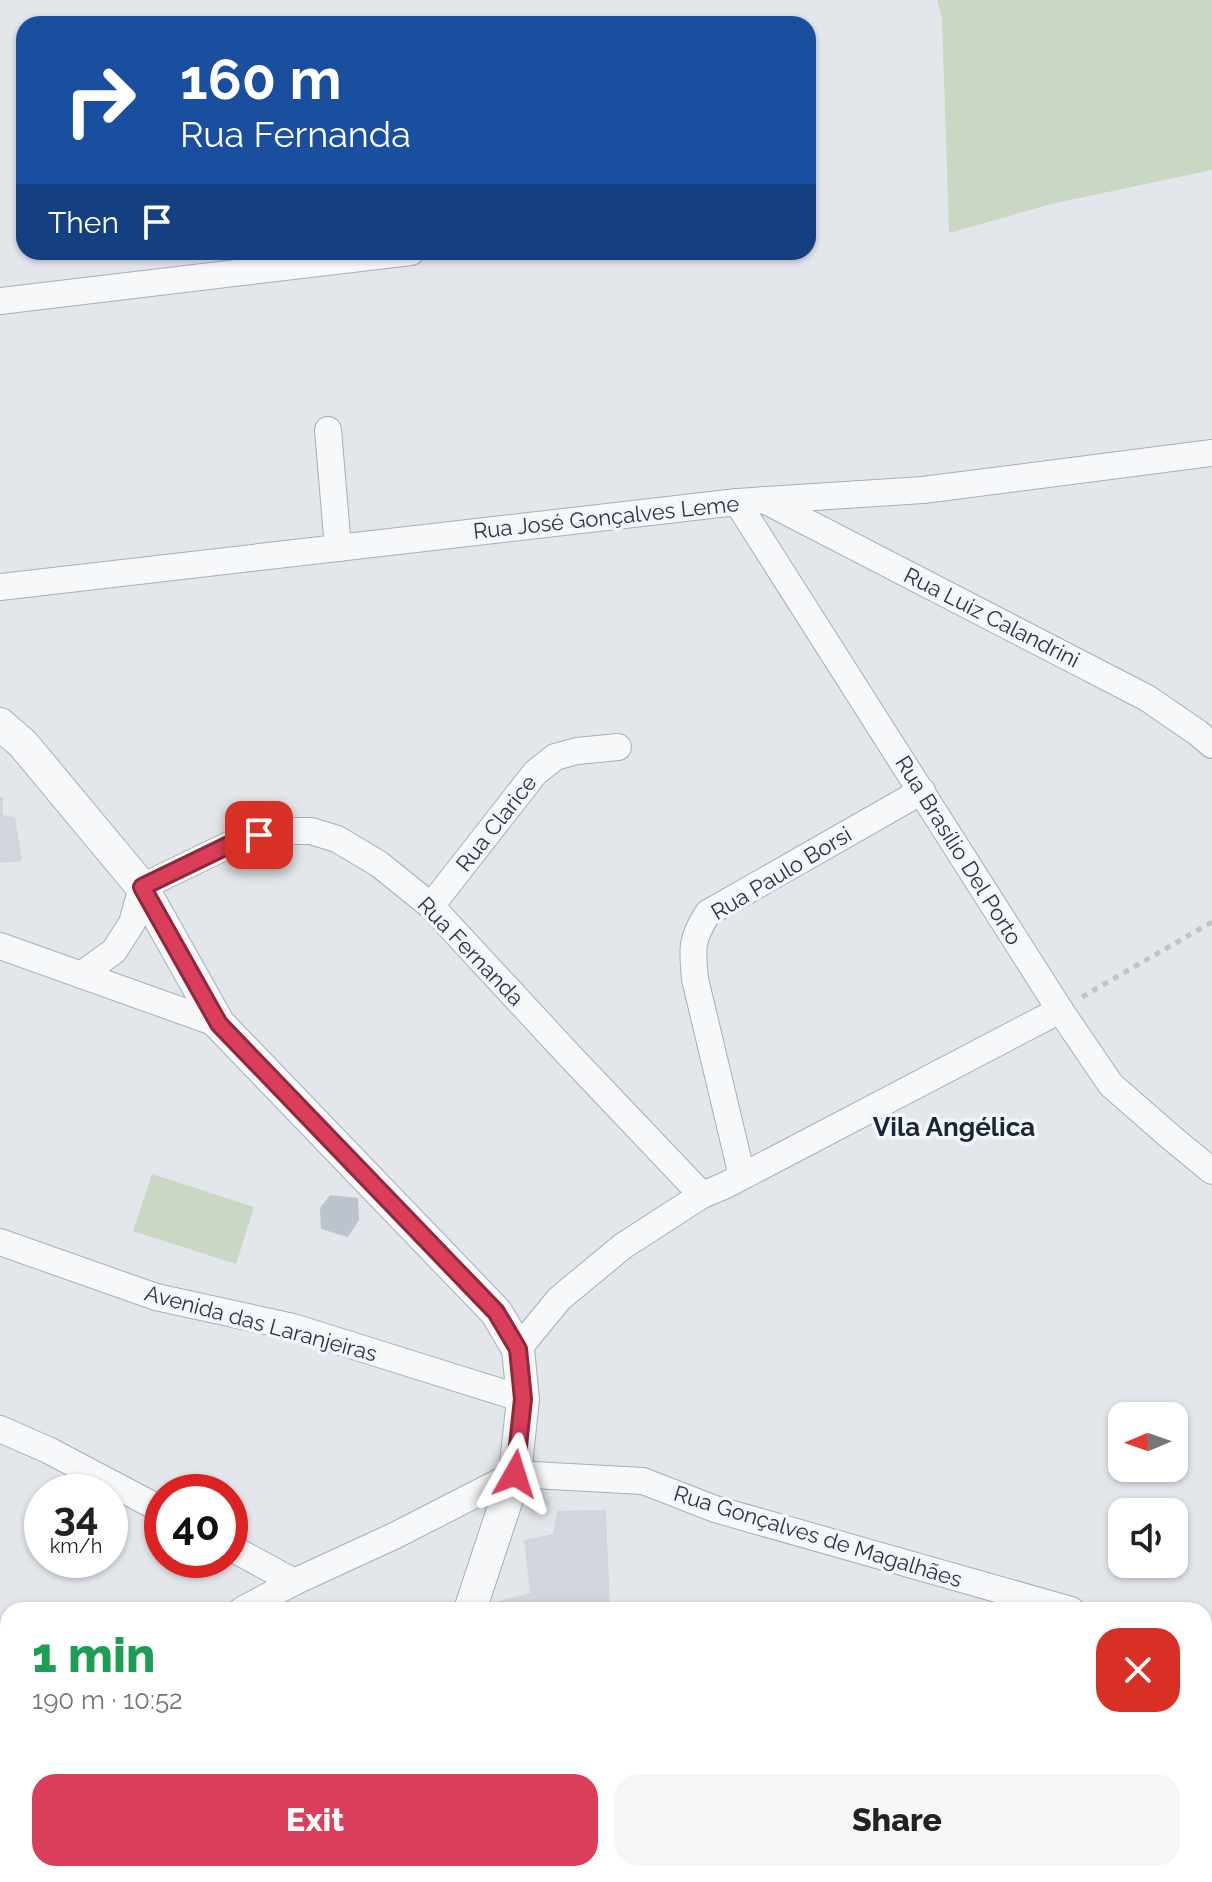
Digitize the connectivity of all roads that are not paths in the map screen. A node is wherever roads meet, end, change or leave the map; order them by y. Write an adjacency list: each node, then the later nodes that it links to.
1 (341, 260): 2 (street)
2 (0, 301)
3 (328, 430): 7 (street)
4 (1212, 453): 5 (street, Rua José Gonçalves Leme)
5 (764, 500): 6 (street, Rua José Gonçalves Leme); 10 (street, Rua Luiz Calandrini)
6 (737, 502): 7 (street, Rua José Gonçalves Leme); 12 (street, Rua Brasílio Del Porto)
7 (338, 548): 8 (street, Rua José Gonçalves Leme)
8 (0, 587)
9 (0, 724): 13 (street)
10 (1212, 745)
11 (618, 747): 14 (street, Rua Clarice)
12 (922, 791): 17 (street, Rua Brasílio Del Porto); 20 (street, Rua Paulo Borsi)
13 (142, 887): 14 (street, Rua Fernanda); 16 (street); 18 (street)
14 (431, 906): 21 (street, Rua Fernanda)
15 (0, 946): 16 (street)
16 (81, 975): 18 (street)
17 (1060, 1010): 19 (street, Rua Brasílio Del Porto); 20 (street)
18 (219, 1024): 23 (street)
19 (1212, 1171)
20 (742, 1176): 21 (street)
21 (702, 1195): 23 (street)
22 (0, 1242): 24 (street, Avenida das Laranjeiras)
23 (518, 1349): 24 (street)
24 (523, 1399): 26 (street)
25 (0, 1429): 27 (street)
26 (515, 1474): 29 (street); 31 (street); 32 (street, Rua Gonçalves de Magalhães)
27 (144, 1501)
28 (248, 1557): 29 (street)
29 (294, 1582): 30 (street)
30 (257, 1602)
31 (473, 1602)
32 (1043, 1602)

